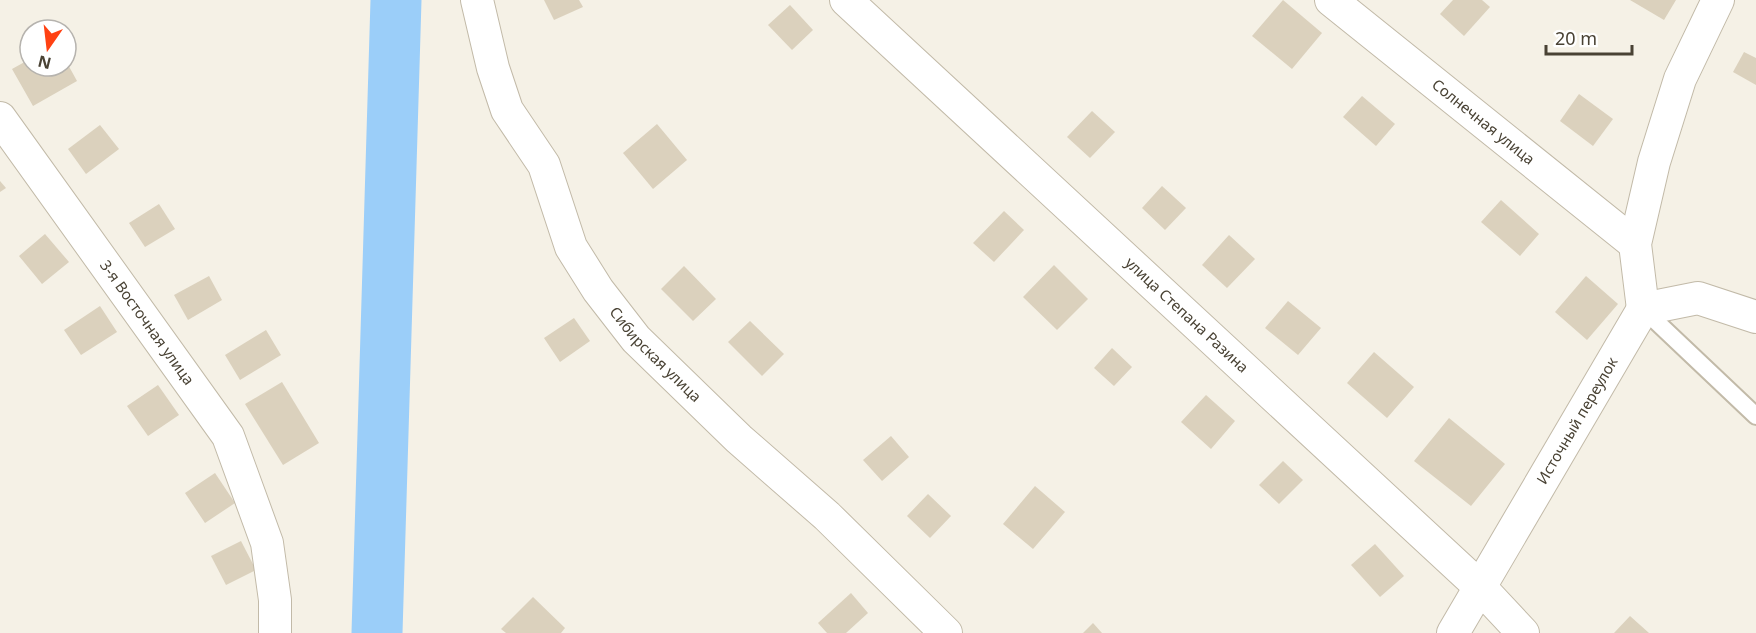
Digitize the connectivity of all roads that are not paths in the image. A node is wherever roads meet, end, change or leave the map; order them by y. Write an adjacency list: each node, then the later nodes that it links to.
1 (477, 0): 12 (street, Сибирская улица)
2 (846, 0): 10 (street, улица Степана Разина)
3 (1331, 0): 6 (street, Солнечная улица)
4 (1718, 0): 6 (street)
5 (0, 118): 11 (street, 3-я Восточная улица)
6 (1635, 244): 7 (street)
7 (1643, 309): 8 (street); 9 (lane); 10 (street, Источный переулок)
8 (1756, 317)
9 (1756, 416)
10 (1480, 587): 13 (street, Источный переулок); 14 (street, улица Степана Разина)
11 (275, 633)
12 (946, 633)
13 (1453, 633)
14 (1523, 633)

